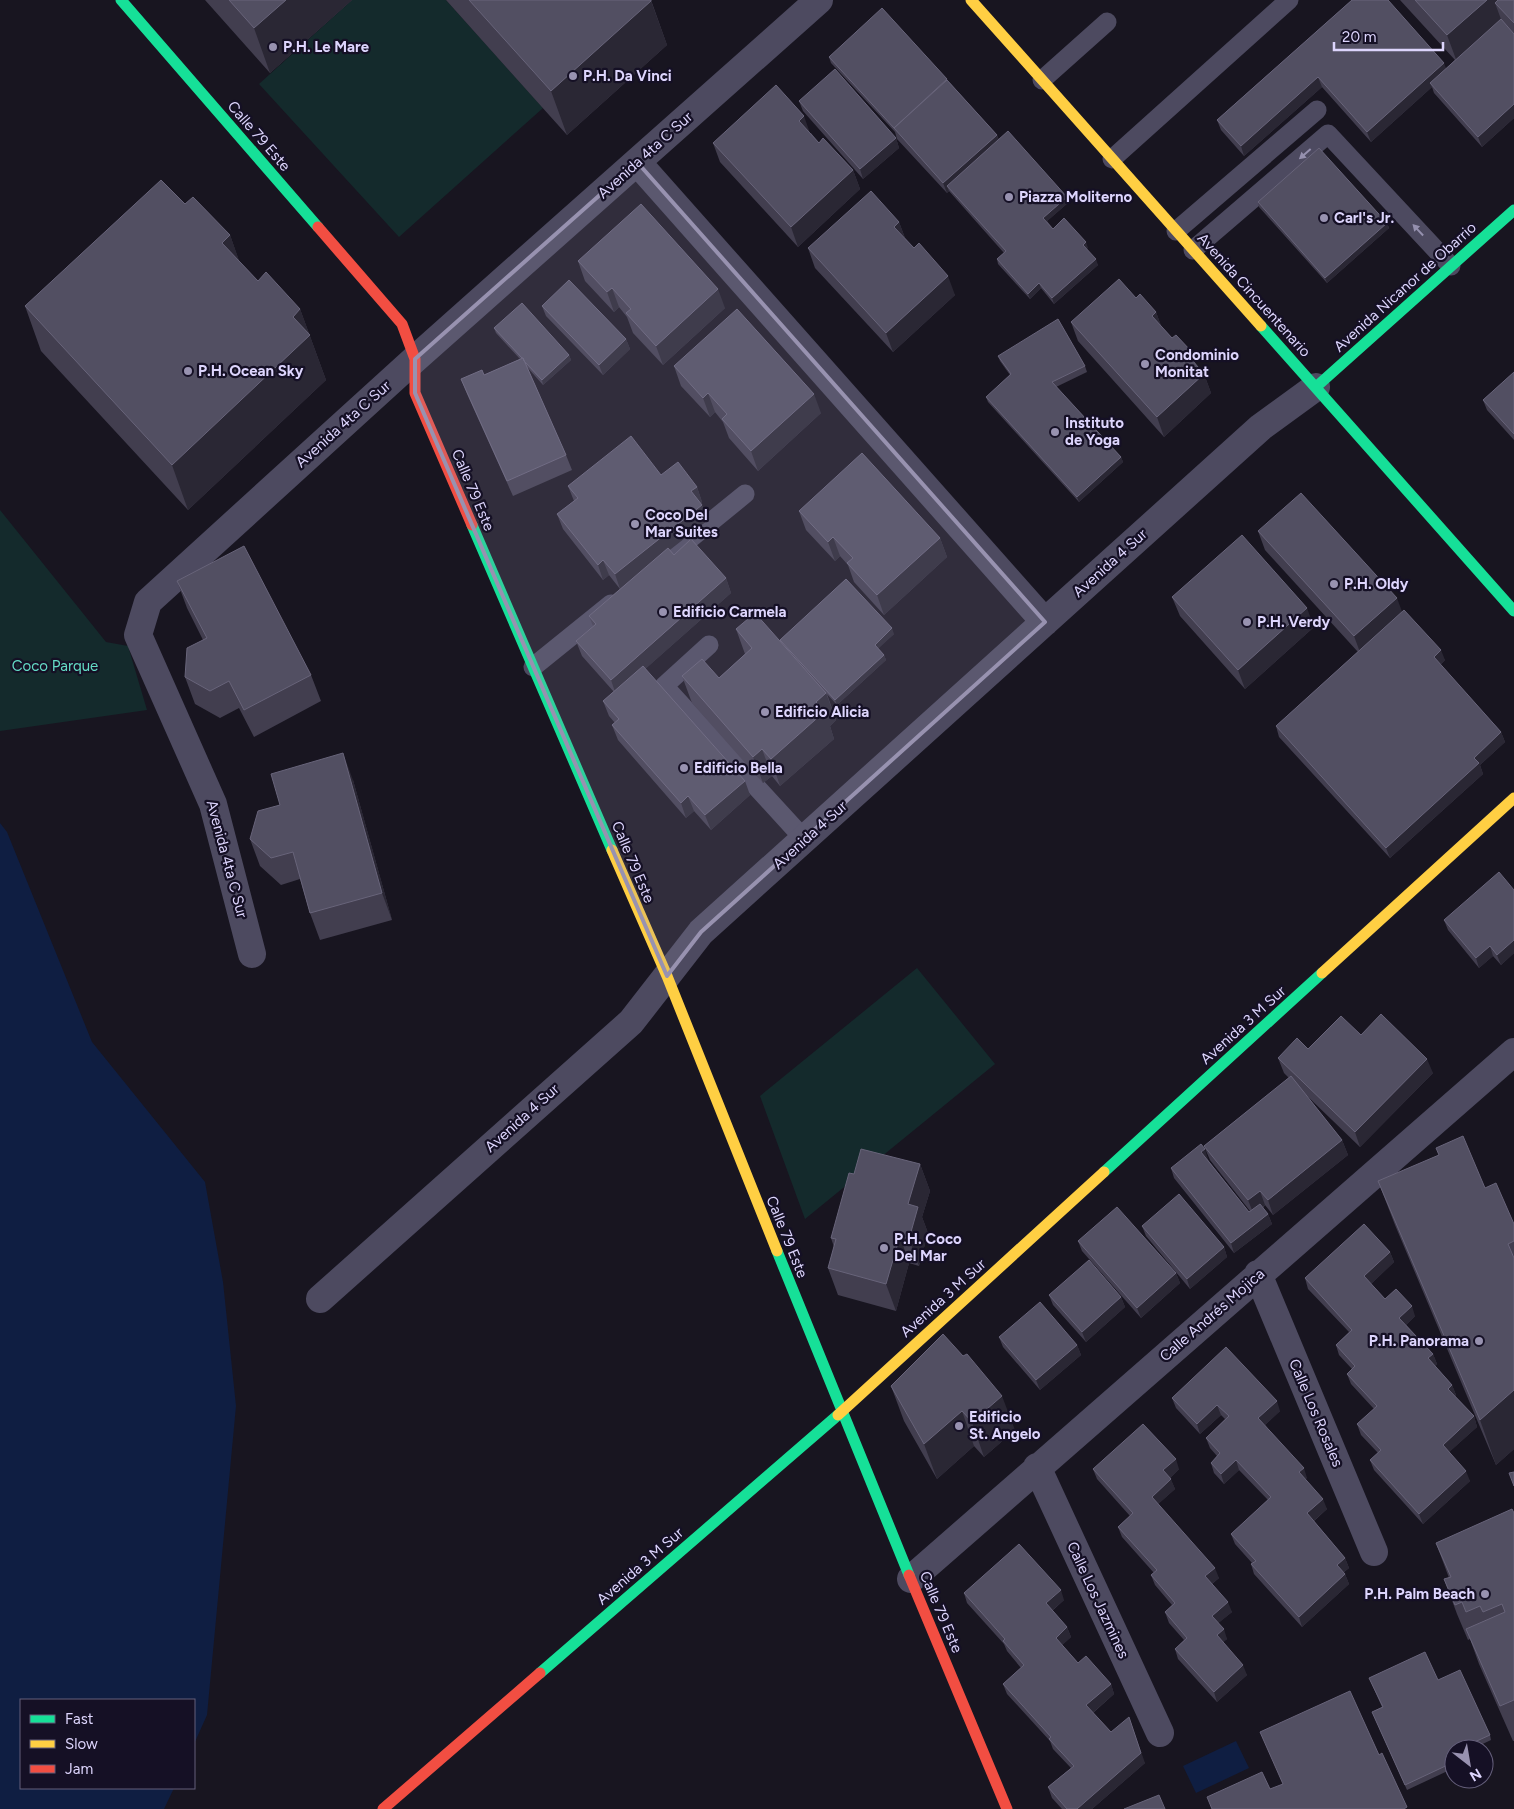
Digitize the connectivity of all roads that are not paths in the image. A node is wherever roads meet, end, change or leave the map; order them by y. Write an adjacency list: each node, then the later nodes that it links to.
1 (121, 0): 14 (street, Calle 79 Este)
2 (819, 0): 9 (street, Avenida 4ta C Sur)
3 (970, 0): 6 (street, Avenida Cincuentenario)
4 (1289, 0): 8 (lane)
5 (1107, 22): 6 (lane)
6 (1042, 80): 8 (street, Avenida Cincuentenario)
7 (1317, 110): 11 (lane)
8 (1112, 159): 11 (street, Avenida Cincuentenario)
9 (637, 162): 14 (street, Avenida 4ta C Sur); 20 (street)
10 (1514, 210): 13 (street, Avenida Nicanor de Obarrio)
11 (1176, 231): 12 (street, Avenida Cincuentenario)
12 (1193, 250): 13 (lane, one-way to 12); 15 (street, Avenida Cincuentenario)
13 (1451, 266): 15 (street, Avenida Nicanor de Obarrio)
14 (415, 358): 22 (street, Calle 79 Este); 25 (street, Avenida 4ta C Sur)
15 (1316, 387): 19 (street, Avenida Cincuentenario); 20 (street, Avenida 4 Sur)
16 (745, 494): 17 (lane)
17 (639, 581)
18 (624, 593): 22 (lane)
19 (1514, 611)
20 (1046, 622): 24 (street, Avenida 4 Sur)
21 (709, 645): 24 (lane)
22 (533, 668): 26 (street, Calle 79 Este)
23 (1514, 798): 30 (street, Avenida 3 M Sur)
24 (804, 840): 26 (street, Avenida 4 Sur)
25 (252, 954)
26 (666, 976): 29 (street, Avenida 4 Sur); 30 (street, Calle 79 Este)
27 (1514, 1052): 28 (street, Calle Andrés Mojica)
28 (1258, 1274): 31 (street, Calle Andrés Mojica); 32 (street, Calle Los Rosales)
29 (320, 1298)
30 (841, 1412): 33 (street, Calle 79 Este); 35 (street, Avenida 3 M Sur)
31 (1037, 1468): 33 (street, Calle Andrés Mojica); 34 (street, Calle Los Jazmines)
32 (1374, 1552)
33 (911, 1579): 36 (street, Calle 79 Este)
34 (1160, 1733)
35 (383, 1809)
36 (1007, 1809)

